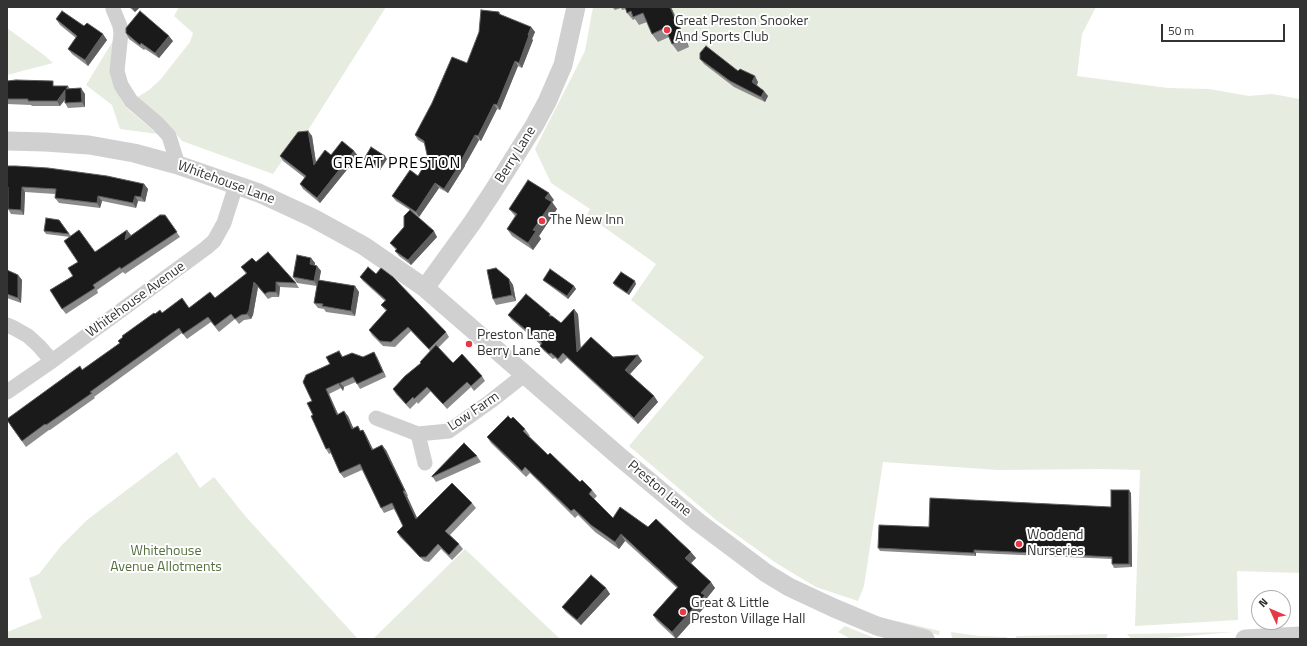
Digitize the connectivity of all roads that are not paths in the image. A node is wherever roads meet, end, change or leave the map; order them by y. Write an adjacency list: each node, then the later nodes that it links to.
1 (576, 7): 6 (street, Berry Lane)
2 (114, 9): 4 (street)
3 (7, 141): 4 (street, Whitehouse Lane)
4 (178, 165): 5 (street, Whitehouse Lane)
5 (236, 185): 6 (street, Whitehouse Lane); 8 (street, Whitehouse Avenue)
6 (425, 288): 9 (street, Preston Lane)
7 (7, 325): 8 (street)
8 (52, 361): 10 (street, Whitehouse Avenue)
9 (524, 375): 12 (street, Low Farm); 15 (street, Preston Lane)
10 (7, 392)
11 (376, 418): 12 (street, Low Farm)
12 (418, 434): 13 (street)
13 (425, 463)
14 (1300, 636): 16 (street)
15 (925, 639)
16 (1245, 639)

